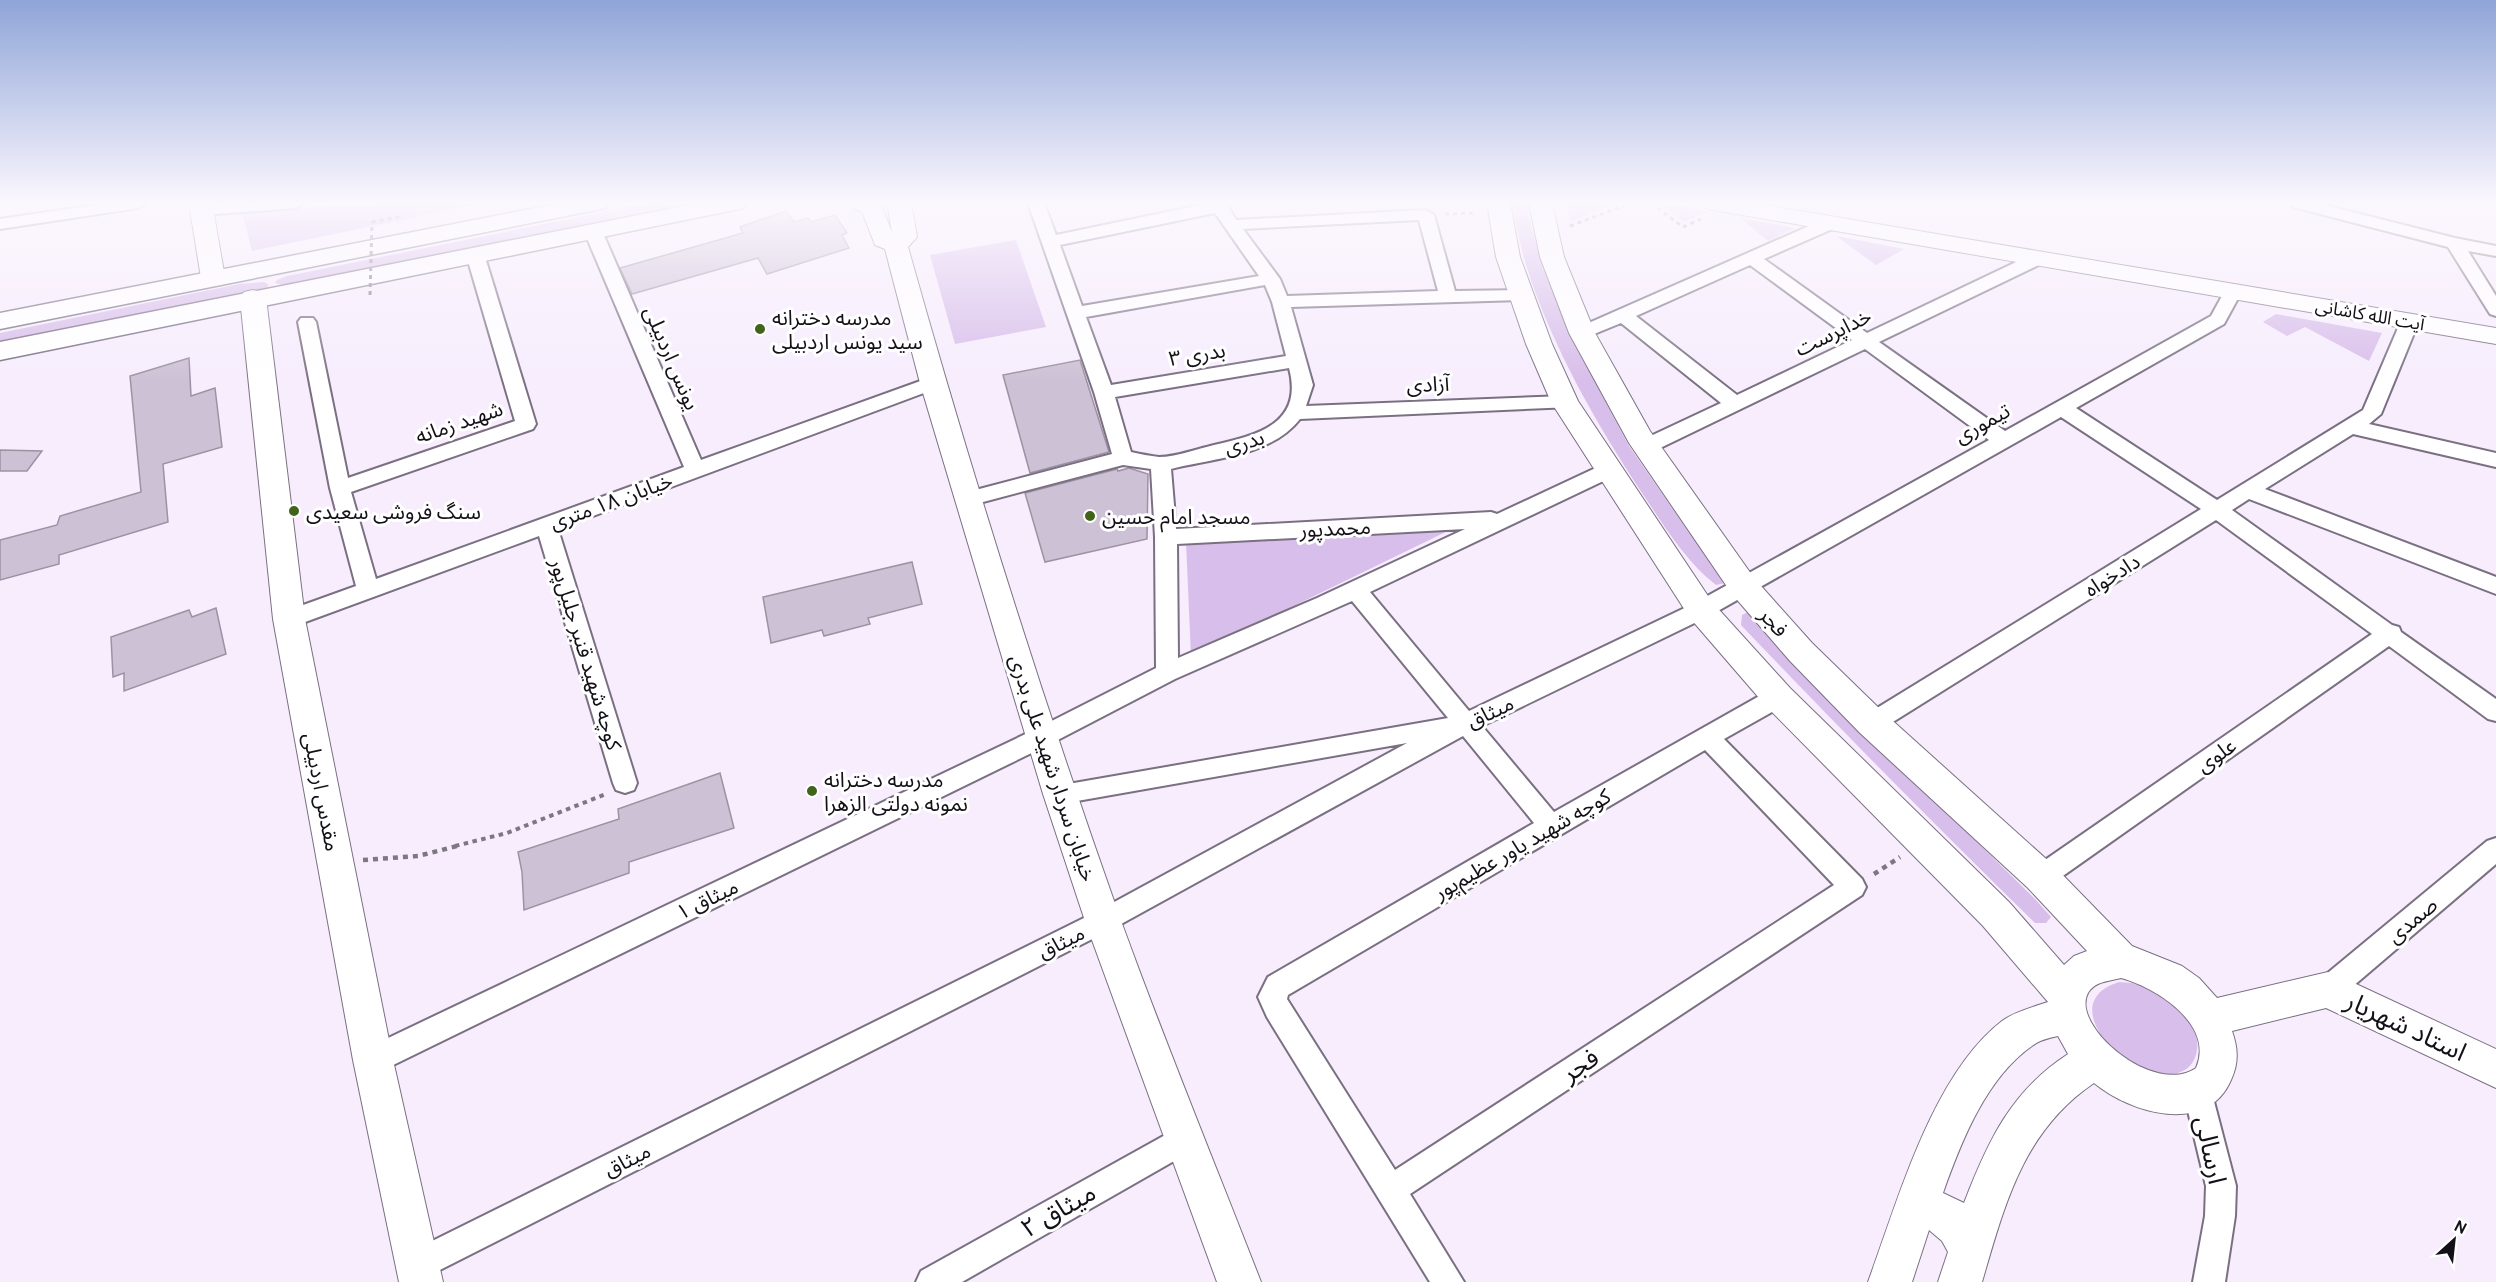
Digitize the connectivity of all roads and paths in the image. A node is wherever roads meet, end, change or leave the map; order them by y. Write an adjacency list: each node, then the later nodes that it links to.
1 (210, 263): 18 (street)
2 (289, 263): 18 (main road)
3 (371, 263): 22 (path, bridge)
4 (430, 263): 24 (main road)
5 (478, 263): 51 (street, شهید زمانه)
6 (607, 263): 49 (street, یونس اردبیلی)
7 (901, 263): 37 (street, خیابان سردار شهید علی بدری)
8 (1059, 263): 27 (street)
9 (1259, 263): 19 (street, بدری)
10 (1439, 263): 23 (street)
11 (1510, 263): 21 (street)
12 (1554, 263): 32 (street, فجر)
13 (1743, 263): 28 (street)
14 (1757, 263): 34 (street)
15 (2029, 263): 34 (street, خداپرست)
16 (2067, 263): 20 (street, آیت الله کاشانی)
17 (2466, 263): 26 (street)
18 (213, 278): 29 (main road)
19 (1271, 279): 25 (street, بدری); 27 (street)
20 (2233, 291): 30 (street, آیت الله کاشانی); 41 (street, تیموری)
21 (1521, 294): 23 (street); 39 (street)
22 (370, 295)
23 (1448, 297): 25 (street)
24 (253, 298): 35 (main road); 63 (street, مقدس اردبیلی)
25 (1281, 302): 36 (street, بدری)
26 (2496, 310)
27 (1076, 313): 38 (street)
28 (1623, 315): 32 (street); 40 (street)
29 (0, 321)
30 (2410, 321): 33 (street, آیت الله کاشانی); 43 (street, دادخواه)
31 (308, 322): 51 (street)
32 (1582, 333): 45 (street, فجر)
33 (2496, 336)
34 (1867, 341): 40 (street, خداپرست); 44 (street)
35 (0, 351)
36 (1298, 360): 38 (street, بدری ۳); 42 (street, بدری)
37 (933, 382): 49 (street, خیابان ۱۸ متری); 53 (street, خیابان سردار شهید علی بدری)
38 (1104, 392): 46 (street)
39 (1565, 402): 42 (street, آزادی); 50 (street)
40 (1735, 404): 45 (street, خداپرست)
41 (2060, 407): 44 (street, تیموری); 54 (street)
42 (1294, 413): 48 (street, بدری)
43 (2351, 427): 47 (street); 52 (street, دادخواه)
44 (2002, 440): 58 (street, تیموری)
45 (1647, 447): 58 (street, فجر)
46 (1124, 458): 48 (street); 53 (street)
47 (2496, 460)
48 (1161, 464): 57 (street)
49 (695, 470): 56 (street, خیابان ۱۸ متری)
50 (1610, 470): 55 (street); 62 (street)
51 (340, 488): 61 (street)
52 (2248, 491): 54 (street, دادخواه); 59 (street)
53 (968, 498): 70 (street, خیابان سردار شهید علی بدری)
54 (2217, 510): 64 (street); 69 (street, دادخواه)
55 (1504, 519): 57 (street, محمدپور); 60 (street)
56 (546, 525): 61 (street, خیابان ۱۸ متری); 72 (street, کوچه شهید قنبر جلیل‌پور)
57 (1166, 537): 65 (street)
58 (1743, 586): 62 (street, تیموری); 69 (street, فجر)
59 (2496, 586)
60 (1355, 589): 65 (street); 68 (street)
61 (368, 590): 63 (street, خیابان ۱۸ متری)
62 (1701, 610): 66 (street); 68 (street, میثاق)
63 (289, 619): 77 (street, مقدس اردبیلی)
64 (2391, 633): 67 (street); 78 (street, علوی)
65 (1167, 673): 70 (street)
66 (1778, 697): 71 (street, کوچه شهید یاور عظیم‌پور); 75 (street)
67 (2496, 712)
68 (1466, 723): 73 (street); 74 (street); 80 (street, میثاق)
69 (1872, 723): 78 (street, فجر)
70 (1041, 737): 73 (street, خیابان سردار شهید علی بدری); 86 (street, میثاق ۱)
71 (1707, 737): 74 (street, کوچه شهید یاور عظیم‌پور); 79 (street)
72 (626, 783): 77 (path)
73 (1060, 795): 80 (street, خیابان سردار شهید علی بدری)
74 (1551, 826): 90 (street, کوچه شهید یاور عظیم‌پور)
75 (1923, 843): 79 (path); 83 (street)
76 (2496, 849): 82 (street, صمدی)
77 (337, 870): 86 (street, مقدس اردبیلی)
78 (2041, 877): 81 (street, فجر)
79 (1853, 887): 90 (street, فجر)
80 (1103, 921): 89 (street, خیابان سردار شهید علی بدری); 93 (street, میثاق)
81 (2121, 961): 83 (street); 84 (street)
82 (2328, 990): 84 (street, استاد شهریار); 87 (street, استاد شهریار)
83 (2067, 1005): 85 (street); 91 (street)
84 (2209, 1018): 88 (street)
85 (2094, 1059): 88 (street); 92 (street)
86 (373, 1060): 93 (street, مقدس اردبیلی)
87 (2496, 1069)
88 (2197, 1090): 98 (street, ارسالی)
89 (1185, 1139): 94 (street, میثاق ۲); 95 (street, خیابان سردار شهید علی بدری)
90 (1390, 1190): 96 (street)
91 (1917, 1208): 92 (street); 97 (street)
92 (1964, 1266)
93 (419, 1274)
94 (935, 1281)
95 (1239, 1282)
96 (1448, 1282)
97 (1890, 1282)
98 (2209, 1282)

